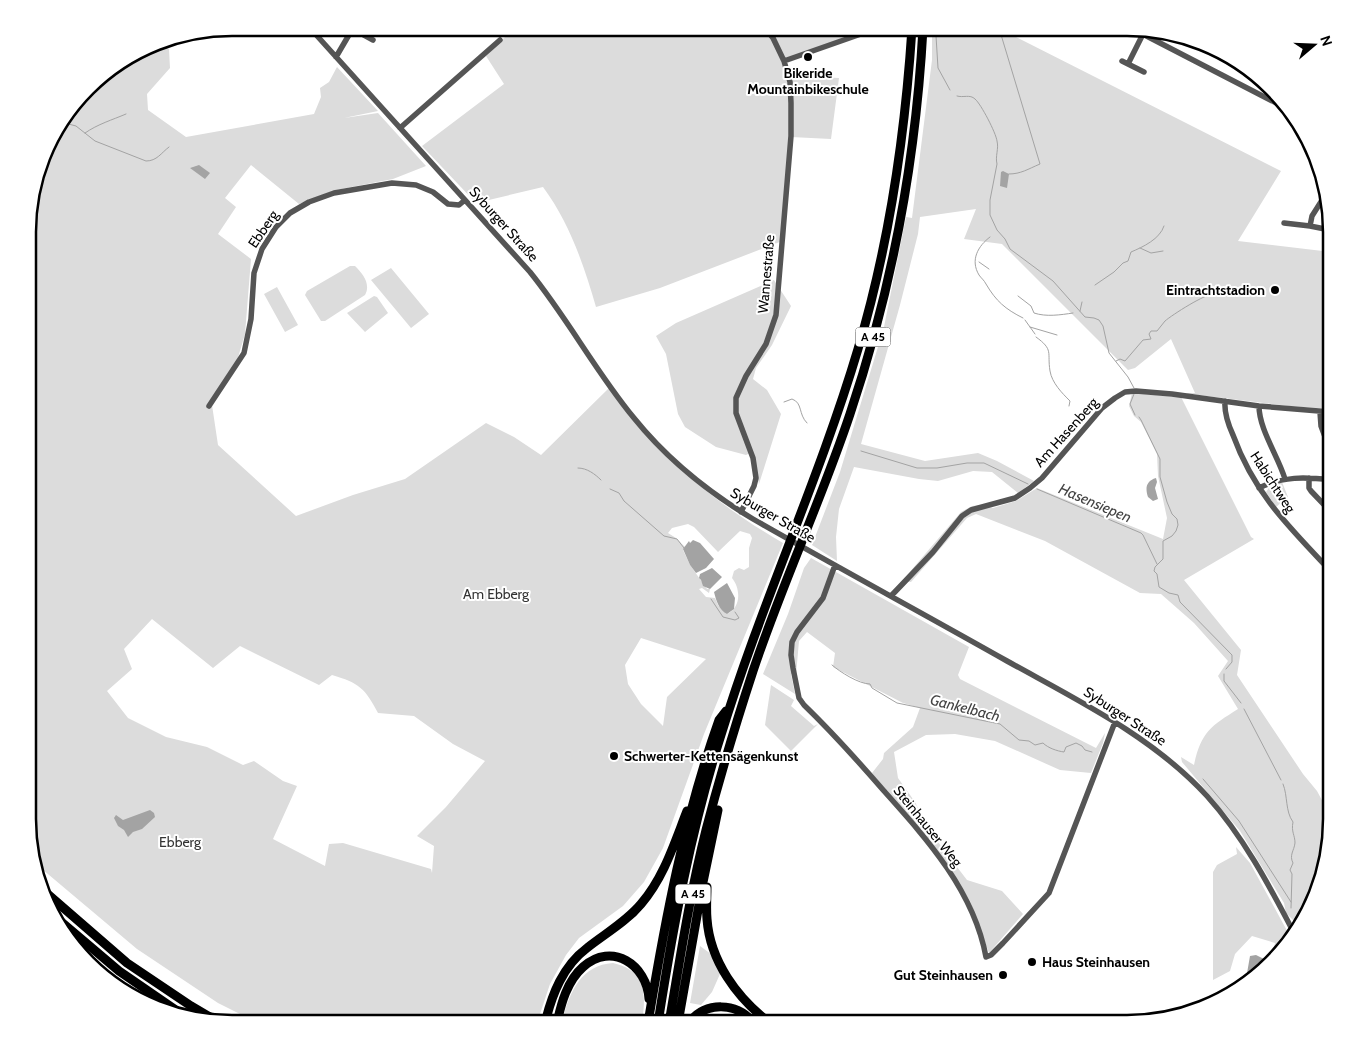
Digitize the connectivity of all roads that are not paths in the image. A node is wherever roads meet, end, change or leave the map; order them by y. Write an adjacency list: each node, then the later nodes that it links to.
1 (317, 36): 12 (street, Syburger Straße)
2 (348, 36): 12 (street)
3 (366, 36): 10 (street)
4 (772, 36): 13 (street, Wannestraße)
5 (855, 36): 13 (street)
6 (912, 36): 39 (highway, A 45)
7 (922, 36): 37 (highway, A 45)
8 (1141, 37): 15 (street)
9 (1150, 38): 17 (street)
10 (373, 40)
11 (500, 40): 18 (street)
12 (336, 56): 18 (street, Syburger Straße)
13 (784, 61): 34 (street, Wannestraße)
14 (1122, 61): 15 (street)
15 (1128, 64): 16 (street)
16 (1144, 72)
17 (1272, 101)
18 (400, 128): 19 (street, Syburger Straße)
19 (465, 200): 25 (street, Ebberg); 34 (street, Syburger Straße)
20 (1321, 203): 22 (street)
21 (1284, 223): 22 (street)
22 (1310, 226): 23 (street)
23 (1323, 229)
24 (1225, 401): 26 (street, Am Hasenberg); 32 (street, Habichtweg); 38 (street, Am Hasenberg)
25 (209, 406)
26 (1259, 406): 27 (street, Am Hasenberg); 30 (street)
27 (1320, 412): 28 (street)
28 (1323, 433)
29 (1309, 478): 30 (street); 31 (street); 33 (street)
30 (1285, 479): 32 (street)
31 (1323, 479)
32 (1259, 488): 35 (street, Habichtweg)
33 (1323, 504)
34 (741, 512): 36 (street, Syburger Straße)
35 (1323, 563)
36 (834, 565): 38 (street, Syburger Straße); 40 (street, Steinhauser Weg)
37 (791, 571): 42 (highway); 53 (highway, A 45)
38 (890, 596): 40 (street, Syburger Straße)
39 (731, 702): 41 (highway); 52 (highway, A 45)
40 (1114, 722): 44 (street, Syburger Straße)
41 (695, 793): 48 (highway); 50 (highway)
42 (712, 835): 54 (highway); 57 (highway)
43 (53, 899): 47 (highway)
44 (1291, 927)
45 (70, 930): 46 (highway)
46 (165, 1003)
47 (202, 1012)
48 (547, 1015)
49 (558, 1015): 51 (highway)
50 (648, 1015)
51 (648, 1015)
52 (659, 1015)
53 (671, 1015)
54 (679, 1015)
55 (697, 1015): 56 (highway)
56 (744, 1015)
57 (761, 1015)

